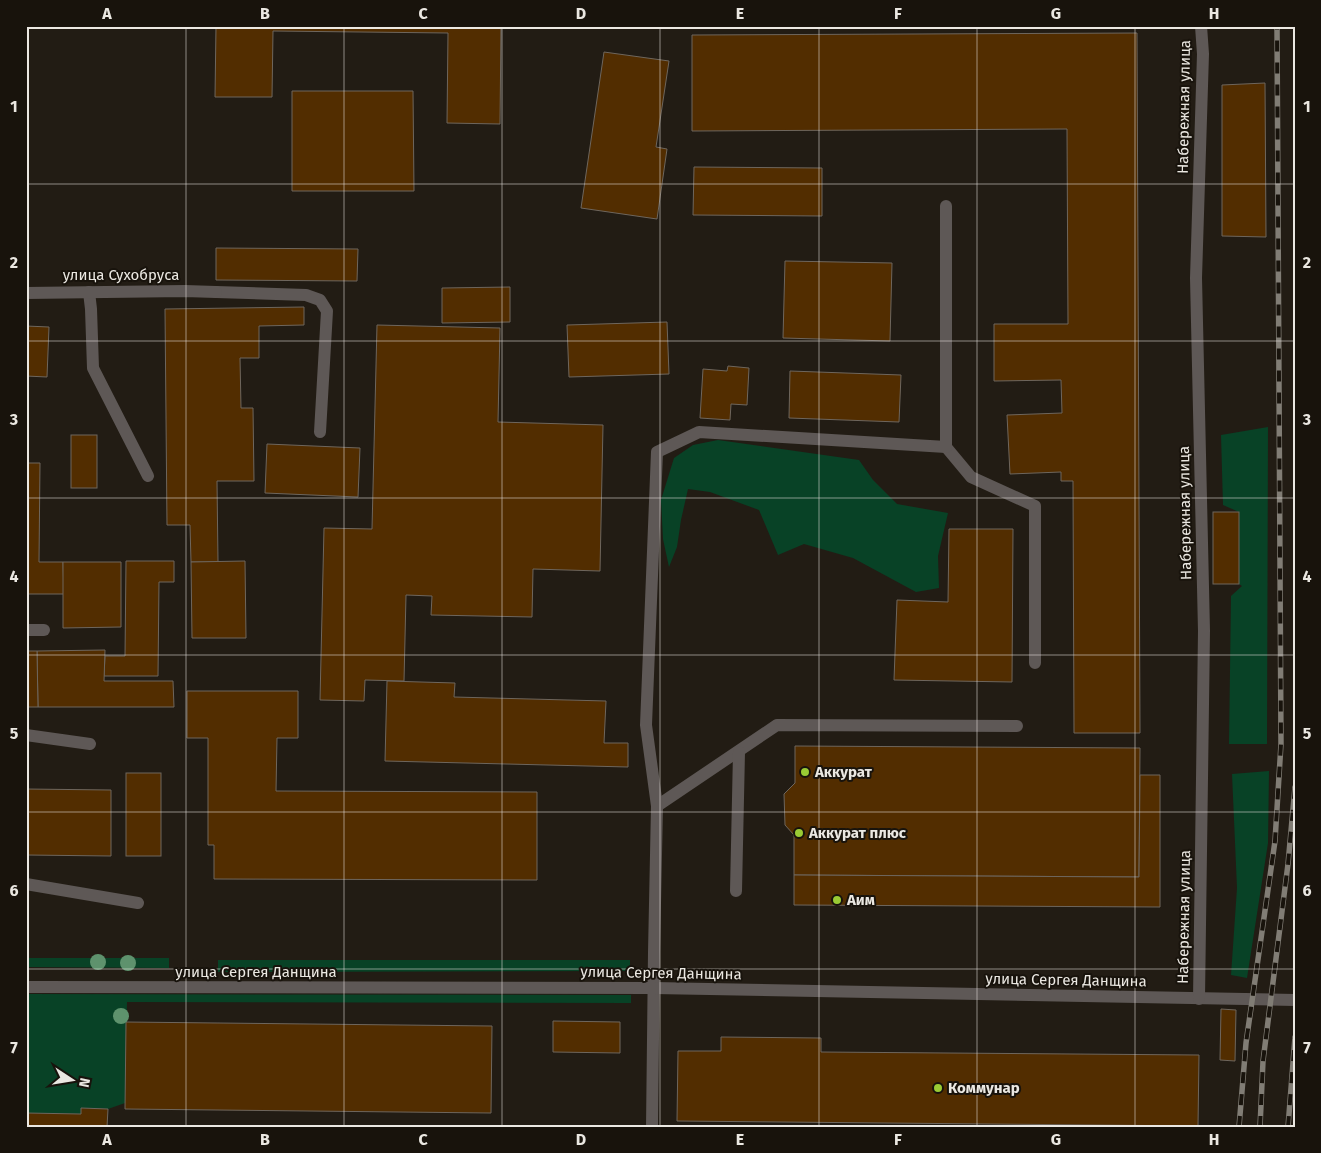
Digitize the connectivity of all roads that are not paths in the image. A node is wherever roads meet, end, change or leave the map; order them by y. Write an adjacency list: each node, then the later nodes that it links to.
1 (1201, 26): 21 (street, Набережная улица)
2 (946, 206): 6 (street)
3 (26, 292): 4 (street, улица Сухобруса)
4 (89, 292): 5 (street, улица Сухобруса); 7 (street)
5 (320, 432)
6 (946, 447): 10 (street); 15 (street)
7 (148, 476)
8 (26, 630): 9 (street)
9 (44, 630)
10 (1035, 663)
11 (1017, 726): 14 (street)
12 (26, 735): 13 (street)
13 (90, 744)
14 (739, 752): 15 (street); 17 (street)
15 (657, 806): 20 (street)
16 (26, 884): 18 (street)
17 (736, 891)
18 (138, 903)
19 (26, 987): 20 (street, улица Сергея Данщина)
20 (654, 988): 21 (street, улица Сергея Данщина); 23 (street)
21 (1199, 999): 22 (street, улица Сергея Данщина)
22 (1295, 1000)
23 (652, 1127)

